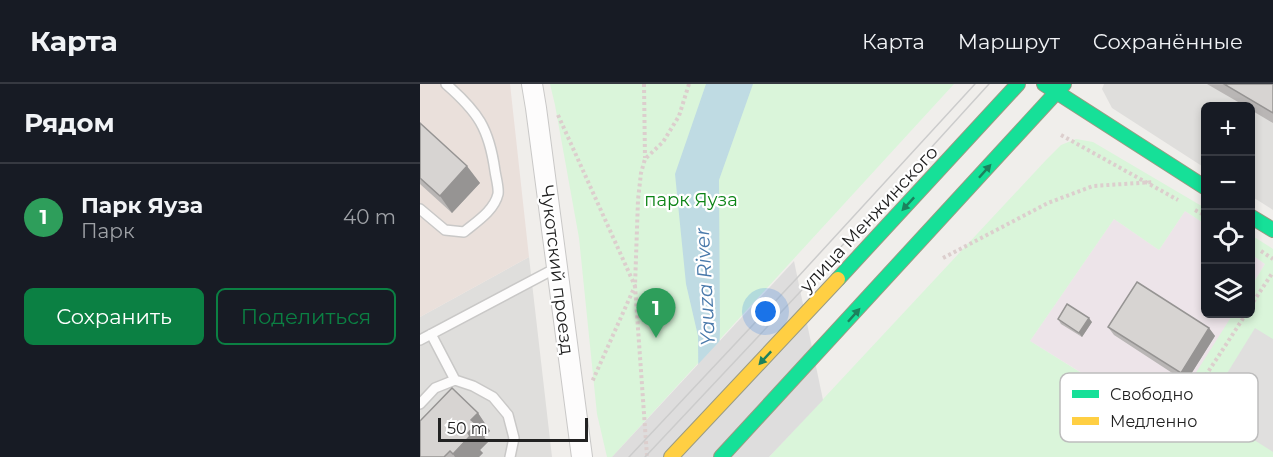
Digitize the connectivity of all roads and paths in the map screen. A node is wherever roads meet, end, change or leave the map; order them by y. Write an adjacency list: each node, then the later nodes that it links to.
1 (446, 84): 14 (lane)
2 (531, 84): 19 (street, Чукотский проезд)
3 (644, 84): 10 (path)
4 (689, 84): 10 (path)
5 (1018, 84): 33 (main road, улица Менжинского, one-way to 33)
6 (1044, 84): 7 (main road)
7 (1060, 88): 13 (main road); 34 (main road, one-way to 7)
8 (553, 105): 21 (path)
9 (1061, 135): 11 (path)
10 (645, 159): 21 (path)
11 (1146, 182): 12 (path); 15 (path); 18 (path)
12 (1156, 182)
13 (1201, 185)
14 (420, 209)
15 (1201, 213)
16 (1255, 219): 17 (main road)
17 (1273, 230)
18 (944, 258)
19 (556, 268): 24 (lane); 31 (street, Чукотский проезд)
20 (1273, 272): 22 (path)
21 (635, 286): 28 (path); 32 (path)
22 (1255, 301)
23 (1243, 318): 26 (path)
24 (431, 334): 25 (lane); 27 (lane)
25 (420, 340)
26 (1207, 373)
27 (455, 380): 29 (lane); 30 (lane)
28 (590, 391)
29 (420, 404)
30 (510, 457)
31 (582, 457)
32 (647, 457)
33 (671, 457)
34 (721, 457)

